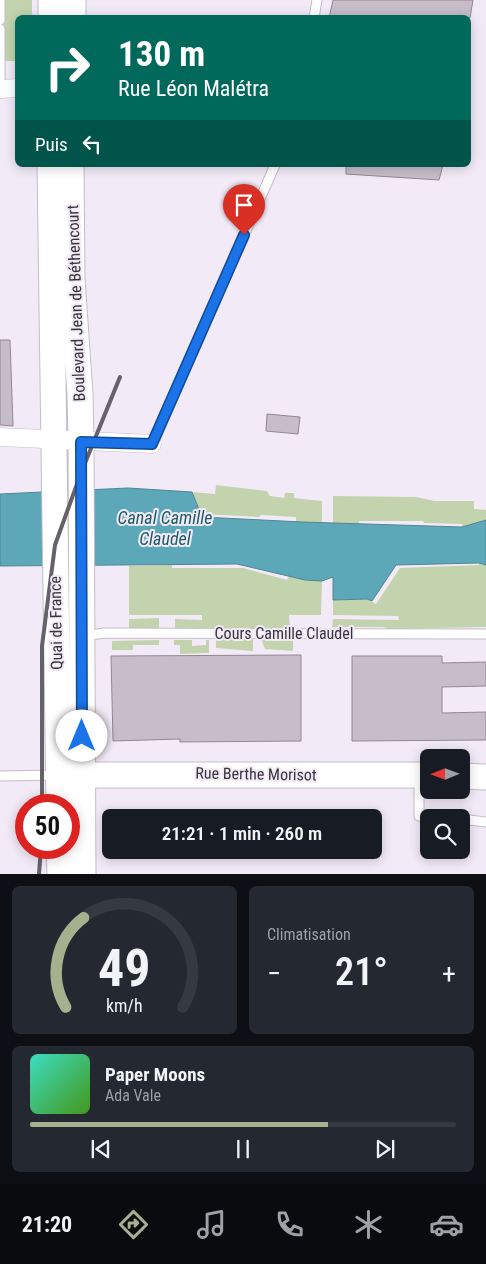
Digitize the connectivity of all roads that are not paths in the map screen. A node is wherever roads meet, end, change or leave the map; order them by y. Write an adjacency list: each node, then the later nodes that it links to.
1 (0, 0): 8 (lane)
2 (51, 0): 5 (main road)
3 (73, 0): 6 (main road)
4 (317, 0): 7 (lane)
5 (51, 15)
6 (72, 15)
7 (314, 15)
8 (0, 20)
9 (0, 29): 11 (lane)
10 (15, 88): 11 (street)
11 (0, 89)
12 (50, 167): 16 (main road, Boulevard Jean de Béthencourt)
13 (71, 167): 17 (main road, Boulevard Jean de Béthencourt)
14 (274, 167): 18 (lane)
15 (0, 437): 16 (street)
16 (54, 440): 17 (street); 21 (main road, Quai de France)
17 (81, 442): 18 (street); 20 (main road, Quai de France)
18 (152, 444)
19 (486, 634): 20 (lane, Cours Camille Claudel)
20 (82, 636): 22 (main road, Quai de France)
21 (58, 775): 22 (main road, Rue Berthe Morisot); 24 (lane); 27 (main road, Quai de France)
22 (83, 775): 23 (main road, Rue Berthe Morisot); 34 (main road, Quai de France)
23 (420, 775)
24 (0, 776)
25 (470, 776): 26 (main road)
26 (486, 777)
27 (59, 794)
28 (421, 799): 29 (lane)
29 (420, 816)
30 (470, 820): 31 (lane)
31 (486, 822)
32 (60, 859): 33 (main road)
33 (60, 874)
34 (83, 874)

